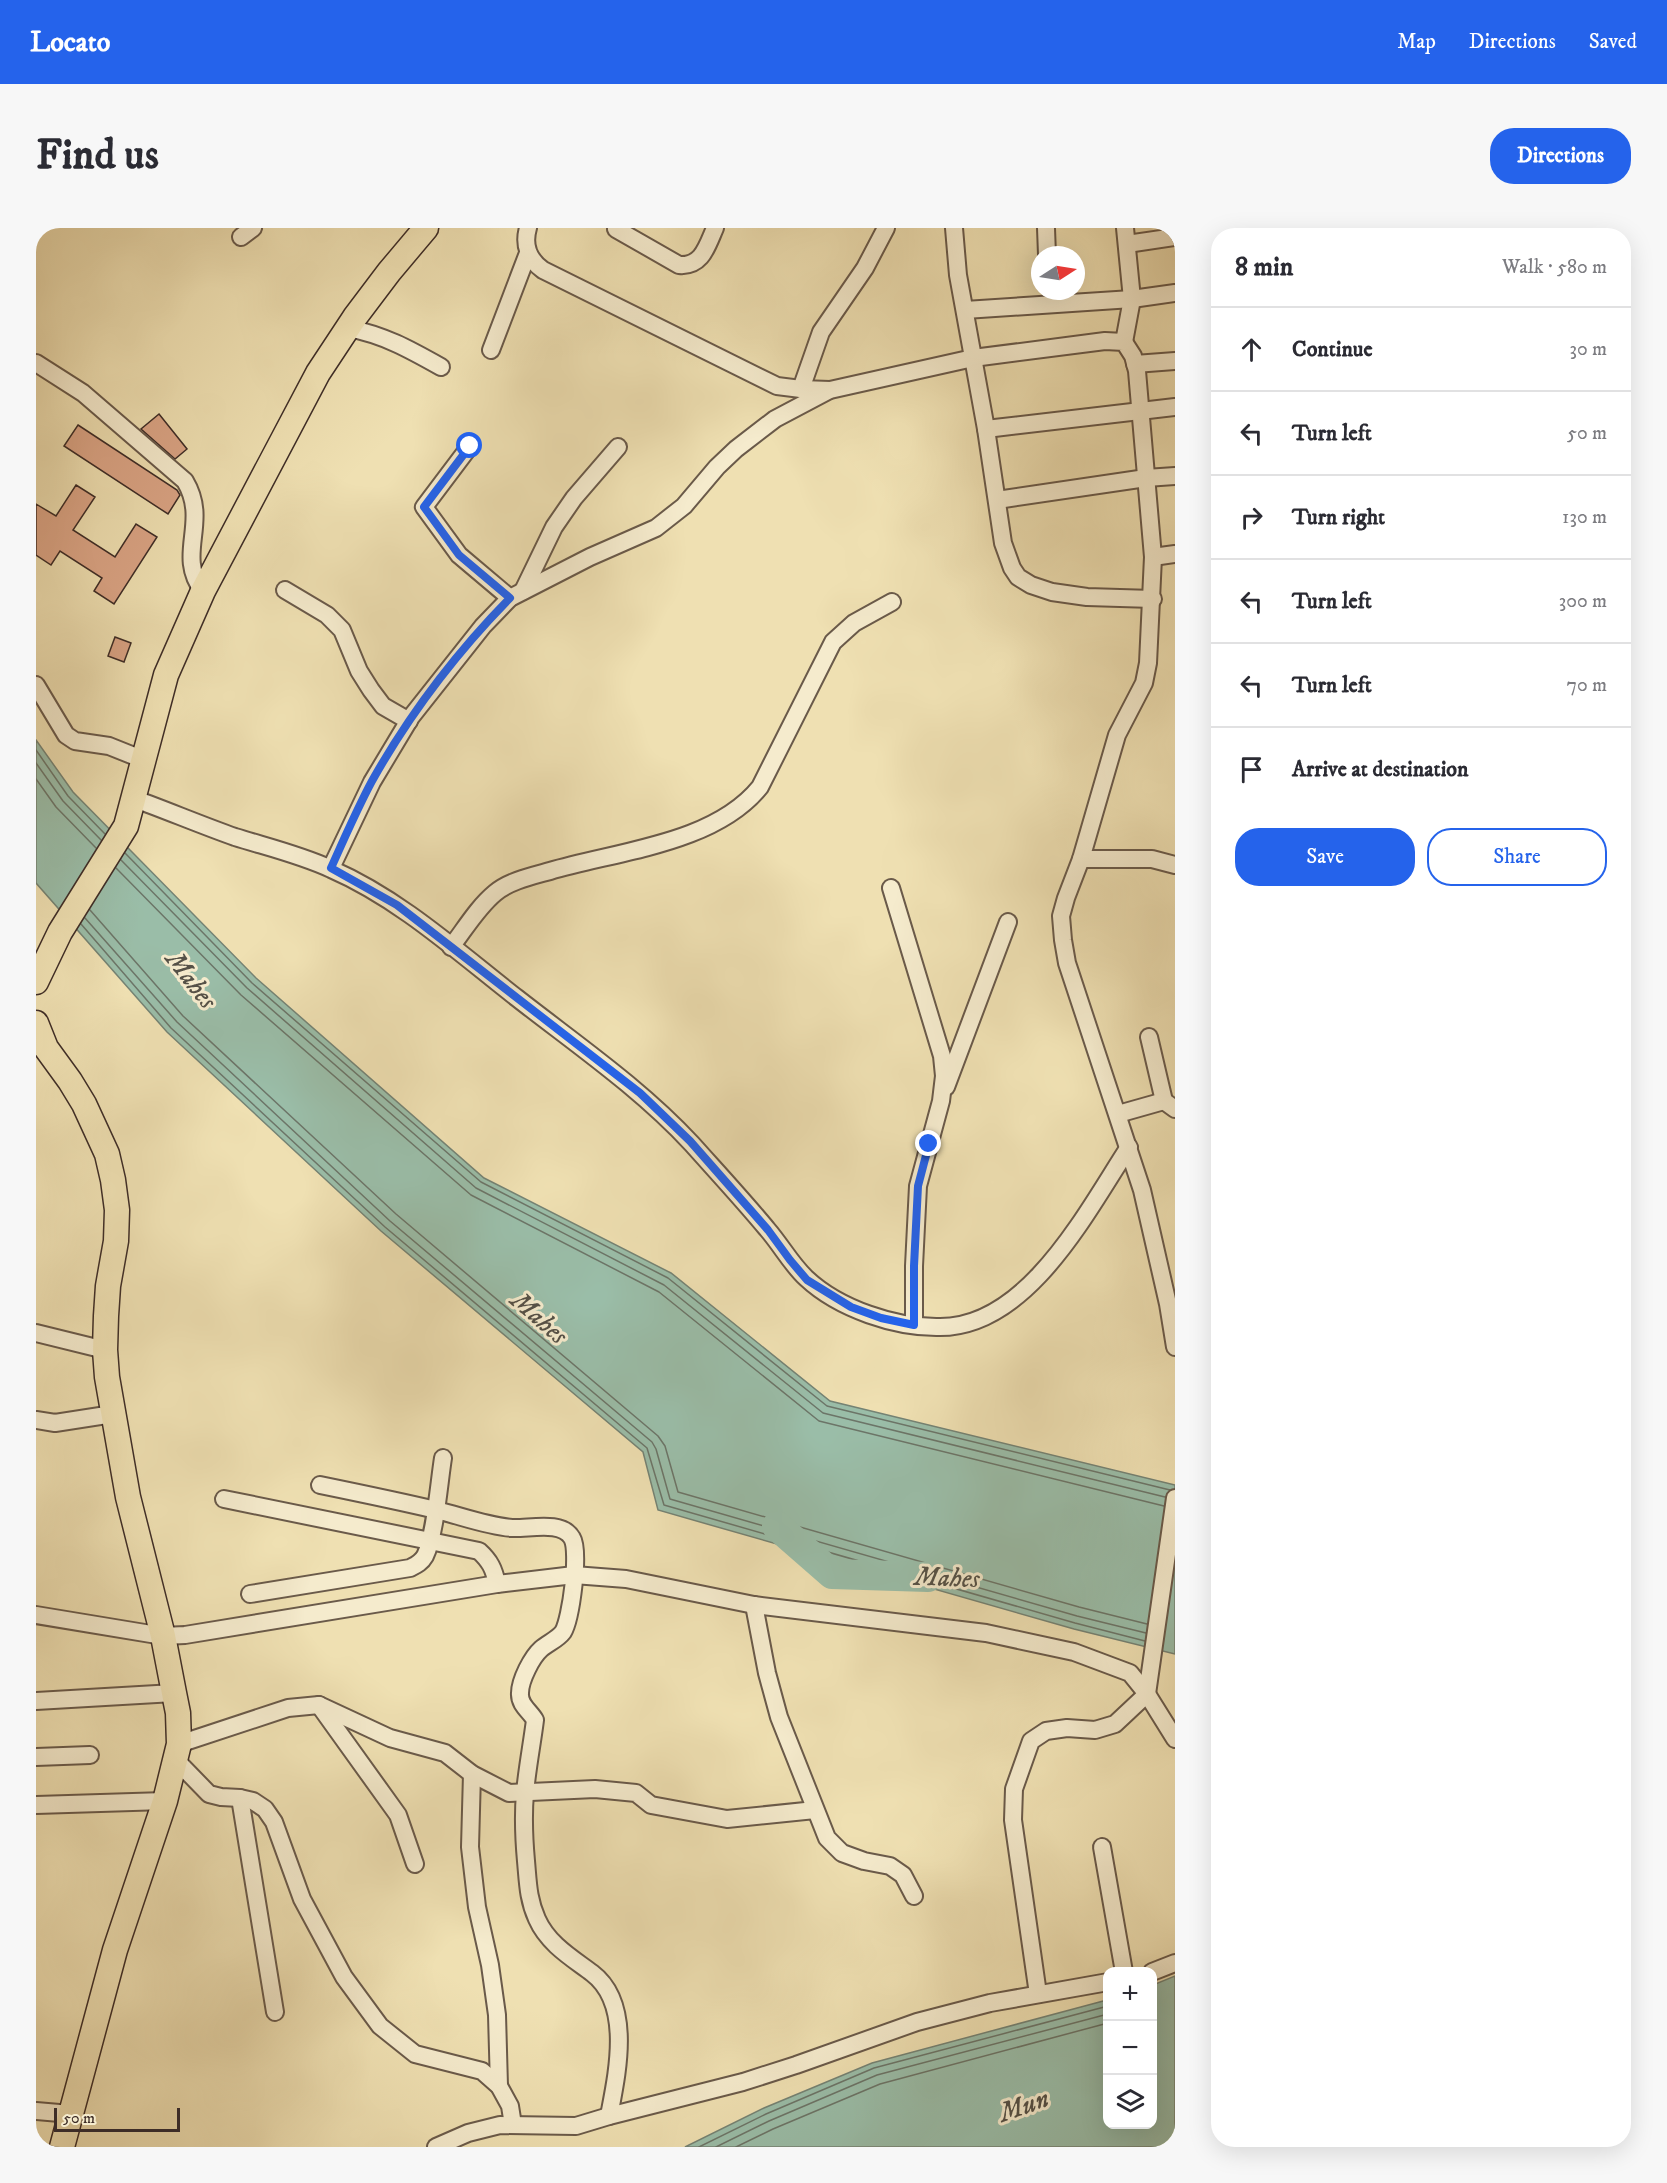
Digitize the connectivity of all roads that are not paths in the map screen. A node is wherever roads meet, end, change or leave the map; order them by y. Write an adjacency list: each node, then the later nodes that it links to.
1 (426, 228): 17 (highway)
2 (528, 228): 11 (street)
3 (715, 228): 7 (street)
4 (886, 228): 25 (street)
5 (954, 228): 16 (street)
6 (1046, 228): 10 (street)
7 (616, 229)
8 (1126, 236): 9 (street); 14 (street)
9 (1175, 237)
10 (1047, 246)
11 (528, 253): 19 (street); 25 (street)
12 (1175, 293): 14 (street)
13 (1085, 298): 14 (street)
14 (1131, 299): 18 (street)
15 (1034, 300): 16 (street)
16 (965, 310): 20 (street)
17 (348, 328): 24 (street); 38 (highway)
18 (1124, 342): 20 (street); 23 (street)
19 (491, 350)
20 (972, 358): 26 (street); 29 (street)
21 (1175, 361): 23 (street)
22 (36, 363): 38 (street)
23 (1135, 364): 28 (street)
24 (441, 367)
25 (801, 389): 26 (street)
26 (830, 390): 39 (street)
27 (1175, 407): 28 (street)
28 (1140, 411): 29 (street); 33 (street)
29 (986, 429): 34 (street)
30 (470, 446): 39 (street)
31 (618, 447): 39 (street)
32 (1175, 477): 33 (street)
33 (1146, 478): 34 (street); 36 (street)
34 (997, 500): 40 (street)
35 (1175, 554): 36 (street)
36 (1153, 557): 40 (street)
37 (285, 590): 43 (street)
38 (203, 591): 44 (highway)
39 (517, 595): 43 (street)
40 (1152, 599): 46 (street)
41 (892, 602): 51 (street)
42 (36, 685): 44 (street)
43 (409, 721): 48 (street)
44 (144, 760): 45 (highway)
45 (135, 799): 48 (street); 52 (highway)
46 (1080, 860): 47 (street); 58 (street)
47 (1175, 865)
48 (331, 868): 51 (street)
49 (891, 888): 56 (street)
50 (1008, 922): 56 (street)
51 (451, 947): 60 (street)
52 (36, 982)
53 (36, 1023): 55 (highway)
54 (1149, 1037): 57 (street)
55 (41, 1053): 63 (highway)
56 (941, 1101): 60 (street)
57 (1169, 1105): 58 (street)
58 (1118, 1113): 59 (street)
59 (1129, 1147): 60 (street); 62 (street)
60 (914, 1325)
61 (36, 1333): 63 (street)
62 (1175, 1347)
63 (105, 1350): 64 (highway)
64 (113, 1413): 65 (street); 77 (highway)
65 (36, 1420)
66 (443, 1458): 70 (street)
67 (320, 1485): 70 (street)
68 (224, 1499): 71 (street)
69 (1175, 1499): 79 (street)
70 (435, 1510): 71 (street); 72 (street)
71 (430, 1542): 73 (street); 74 (street)
72 (574, 1575): 73 (street); 75 (street); 87 (street)
73 (497, 1584): 77 (street)
74 (250, 1594)
75 (754, 1605): 79 (street); 91 (street)
76 (36, 1615): 77 (street)
77 (163, 1636): 78 (highway)
78 (174, 1693): 80 (street); 83 (highway)
79 (1147, 1694): 82 (street); 99 (street)
80 (36, 1701)
81 (319, 1705): 83 (street); 86 (street); 93 (street)
82 (1175, 1739)
83 (177, 1751): 88 (street); 89 (highway)
84 (90, 1755): 85 (street)
85 (36, 1757)
86 (472, 1774): 87 (street); 101 (street)
87 (525, 1792): 91 (street); 104 (street)
88 (240, 1798): 100 (street); 101 (street)
89 (165, 1801): 90 (street); 103 (highway)
90 (36, 1805)
91 (814, 1810): 94 (street)
92 (1102, 1846): 96 (street)
93 (415, 1864)
94 (914, 1896)
95 (1175, 1963): 97 (street)
96 (1123, 1967)
97 (1157, 1970)
98 (1103, 1983): 99 (street)
99 (1038, 1995): 104 (street)
100 (275, 2012)
101 (499, 2086): 105 (street)
102 (36, 2111): 103 (street)
103 (71, 2114): 106 (highway)
104 (609, 2116): 105 (street)
105 (513, 2125): 107 (street)
106 (62, 2147)
107 (436, 2147)

